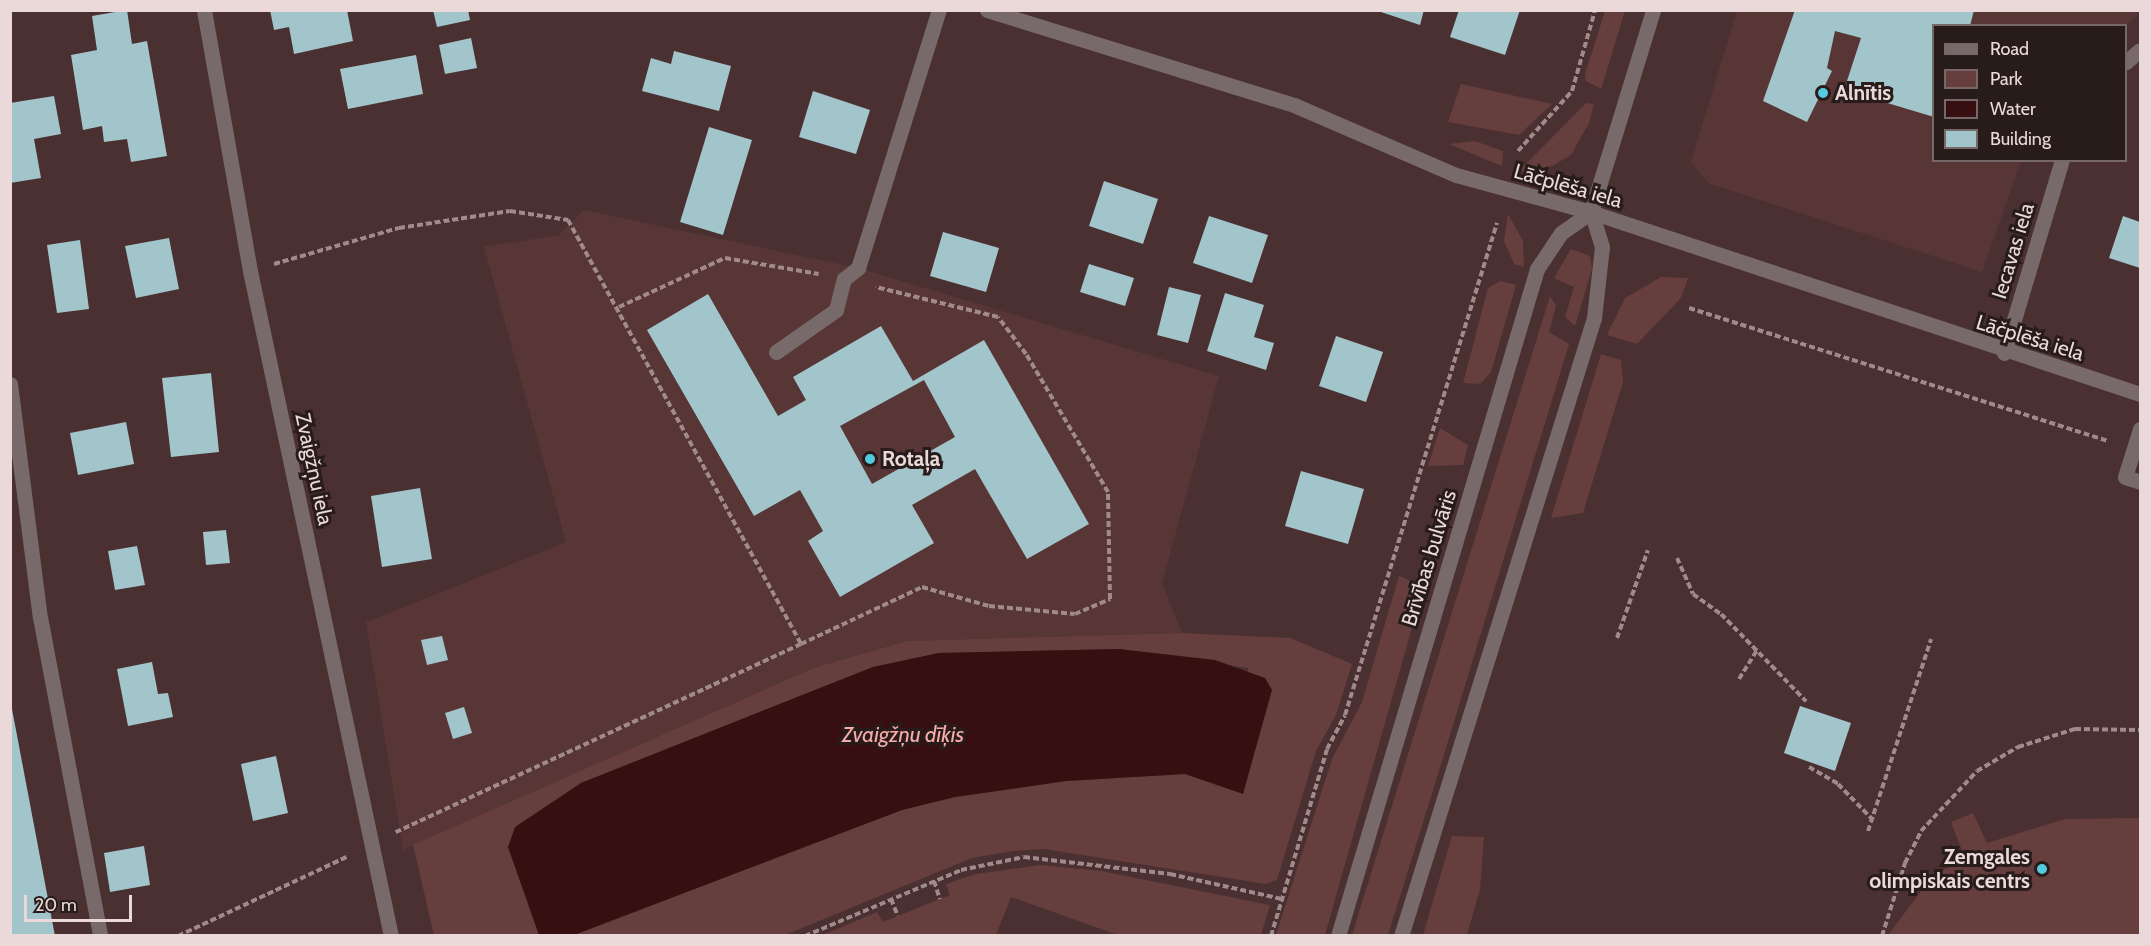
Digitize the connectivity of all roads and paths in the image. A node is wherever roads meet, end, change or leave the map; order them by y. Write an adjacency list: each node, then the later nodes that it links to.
1 (204, 10): 12 (street, Zvaigžņu iela)
2 (939, 10): 13 (street)
3 (987, 10): 10 (street, Lāčplēša iela)
4 (1595, 10): 8 (path)
5 (1653, 10): 10 (street)
6 (2140, 50): 7 (street)
7 (2127, 61)
8 (1518, 151)
9 (2061, 162): 17 (street, Iecavas iela)
10 (1591, 212): 17 (street, Lāčplēša iela); 46 (street, Brīvības bulvāris); 47 (street)
11 (1497, 223): 39 (path)
12 (250, 271): 14 (path); 35 (street, Zvaigžņu iela)
13 (844, 279): 14 (path); 16 (street); 27 (path)
14 (619, 308): 27 (path)
15 (1689, 309): 21 (path)
16 (776, 352)
17 (2004, 353): 19 (street, Lāčplēša iela)
18 (10, 384): 41 (street)
19 (2140, 394)
20 (2140, 429): 21 (street)
21 (2133, 450): 22 (street)
22 (2140, 482)
23 (1648, 550): 25 (path)
24 (1677, 558): 28 (path)
25 (1617, 638)
26 (1931, 639): 33 (path)
27 (801, 644): 35 (path)
28 (1758, 649): 29 (path); 30 (path)
29 (1739, 679)
30 (1806, 701)
31 (2140, 730): 48 (path)
32 (1809, 767): 33 (path)
33 (1872, 819): 34 (path)
34 (1868, 831)
35 (373, 845): 42 (path); 43 (street, Zvaigžņu iela)
36 (934, 881): 37 (path); 38 (path); 39 (path)
37 (891, 899): 40 (path); 44 (path)
38 (940, 899)
39 (1282, 899): 45 (path)
40 (898, 916)
41 (100, 936)
42 (178, 936)
43 (391, 936)
44 (805, 936)
45 (1271, 936)
46 (1338, 936)
47 (1401, 936)
48 (1882, 936)

